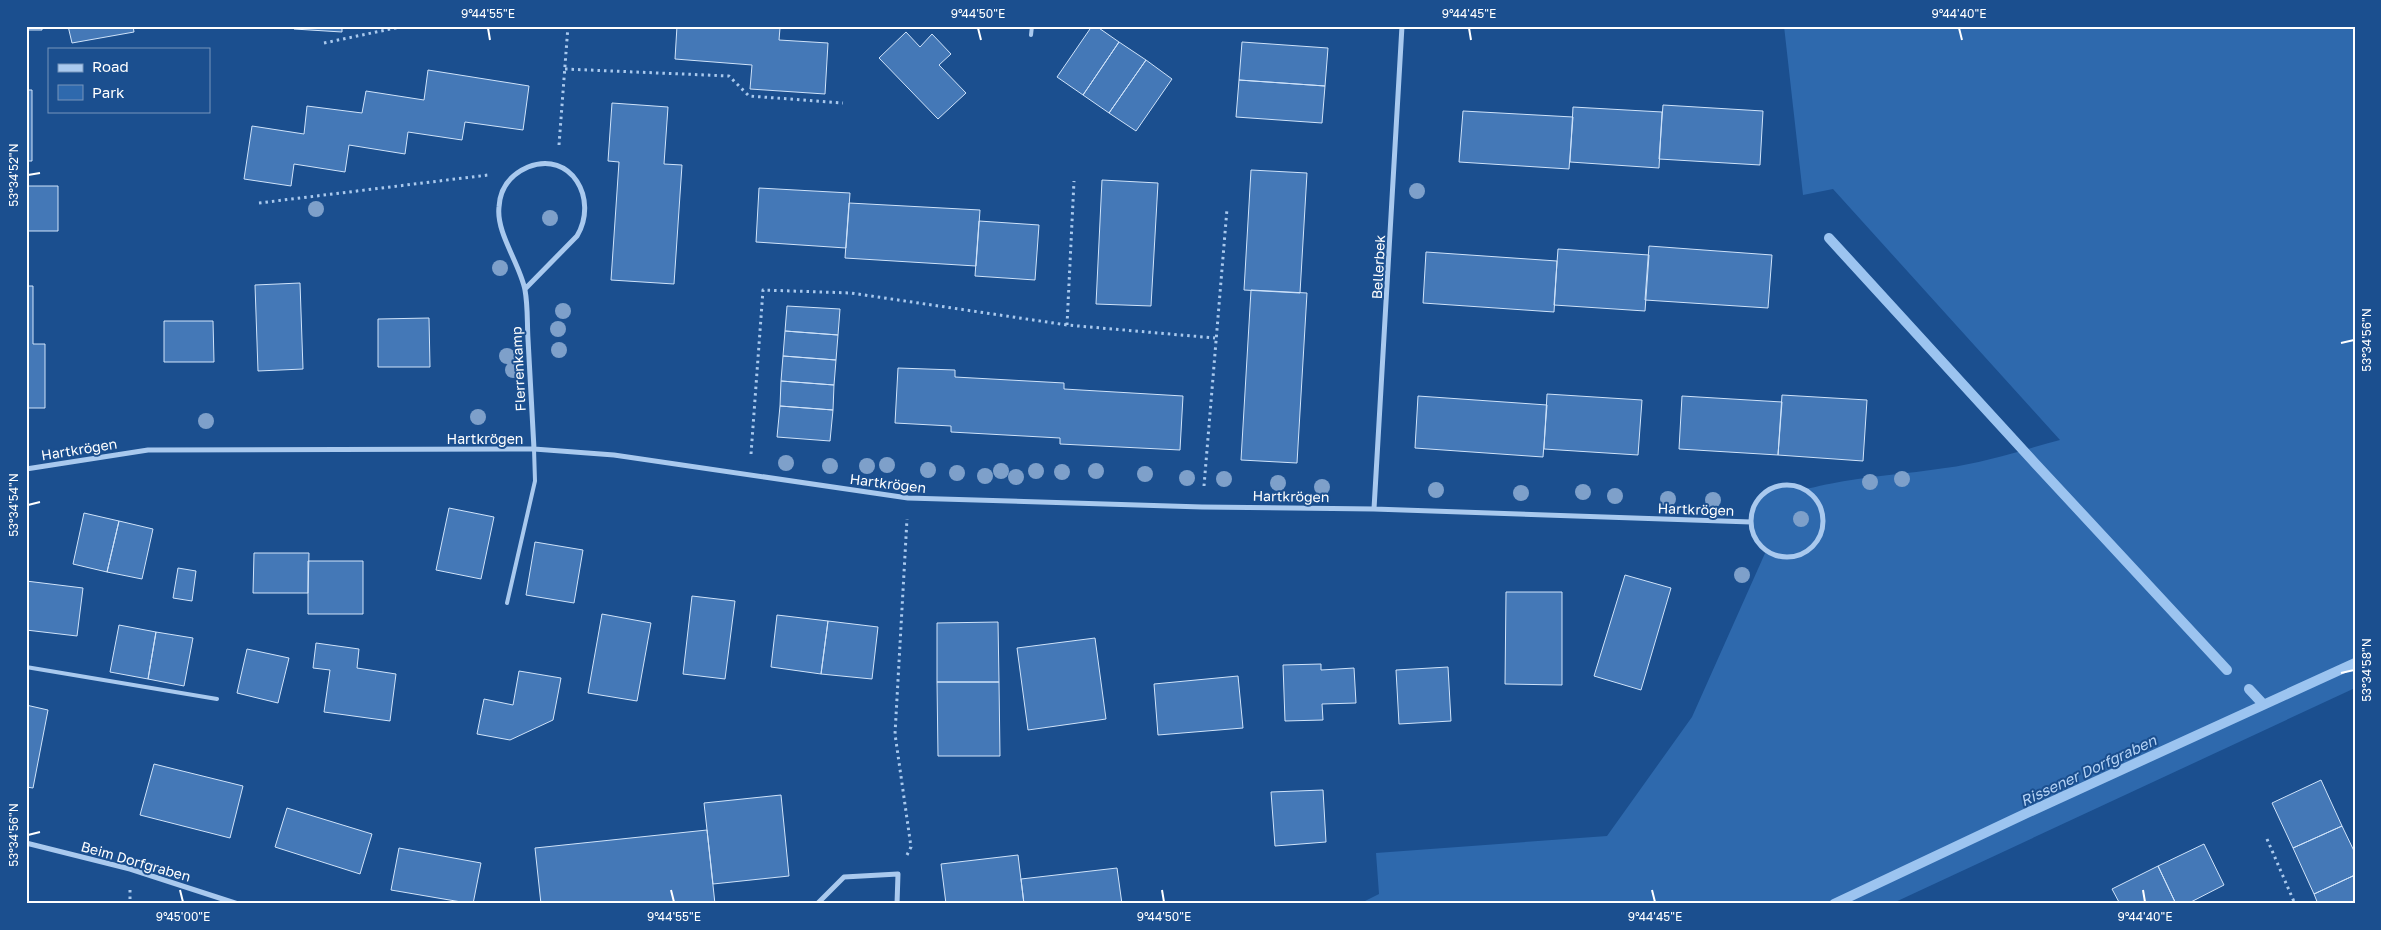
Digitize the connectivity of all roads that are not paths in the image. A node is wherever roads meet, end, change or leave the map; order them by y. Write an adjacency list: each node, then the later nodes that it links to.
1 (1032, 26): 3 (lane)
2 (1402, 26): 7 (street, Bellerbek)
3 (1032, 35)
4 (525, 289): 4 (street, Flerrenkamp); 5 (street, Flerrenkamp)
5 (534, 449): 6 (street, Hartkrögen); 7 (street, Hartkrögen); 9 (lane)
6 (26, 469)
7 (1374, 508): 8 (street, Hartkrögen)
8 (1751, 522): 8 (street, Hartkrögen)
9 (506, 603)
10 (26, 667): 11 (lane)
11 (217, 699)
12 (26, 843): 13 (street, Beim Dorfgraben)
13 (238, 904)
14 (817, 904): 15 (street)
15 (897, 904)

